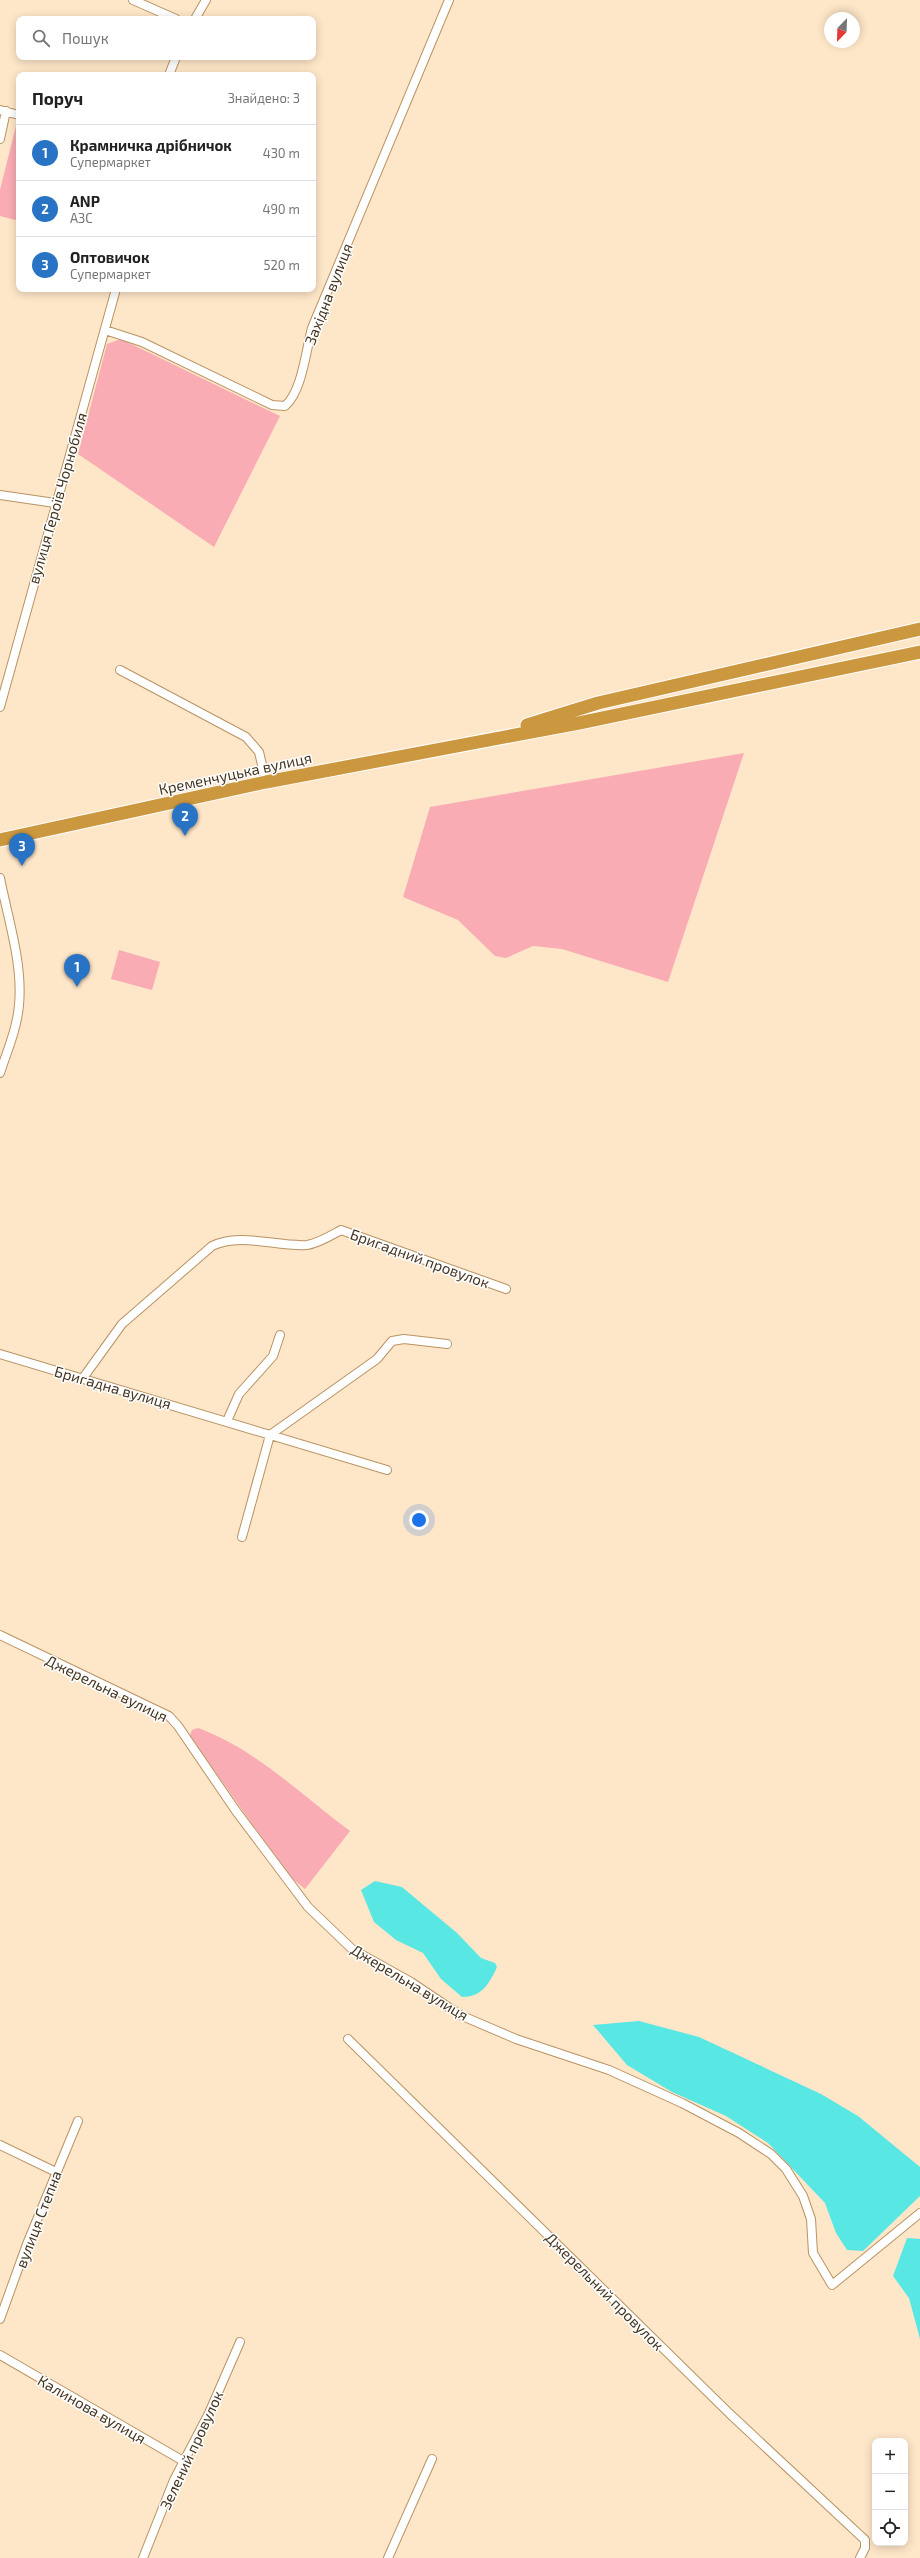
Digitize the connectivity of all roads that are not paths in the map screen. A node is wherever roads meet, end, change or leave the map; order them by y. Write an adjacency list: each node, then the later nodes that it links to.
1 (133, 0): 4 (street)
2 (206, 0): 5 (street)
3 (449, 0): 12 (street, Західна вулиця)
4 (169, 16)
5 (197, 16)
6 (175, 60): 7 (street)
7 (170, 72)
8 (3, 111): 9 (street); 10 (street)
9 (16, 114)
10 (0, 139)
11 (115, 292): 12 (street, вулиця Героїв Чорнобиля)
12 (105, 330): 14 (street, вулиця Героїв Чорнобиля)
13 (0, 495): 14 (street)
14 (54, 504): 18 (street, вулиця Героїв Чорнобиля)
15 (920, 629): 19 (highway)
16 (920, 652): 19 (highway)
17 (120, 670): 20 (street)
18 (0, 707)
19 (478, 741): 20 (highway, Кременчуцька вулиця)
20 (266, 782): 21 (highway, Кременчуцька вулиця)
21 (0, 840)
22 (0, 878): 23 (street)
23 (0, 1073)
24 (506, 1289): 28 (street, Бригадний провулок)
25 (280, 1335): 29 (street)
26 (447, 1344): 30 (street)
27 (0, 1354): 28 (street, Бригадна вулиця)
28 (83, 1378): 29 (street, Бригадна вулиця)
29 (227, 1421): 30 (street, Бригадна вулиця)
30 (270, 1435): 31 (street, Бригадна вулиця); 32 (street)
31 (387, 1470)
32 (242, 1537)
33 (0, 1636): 38 (street, Джерельна вулиця)
34 (348, 2039): 46 (street, Джерельний провулок)
35 (78, 2121): 37 (street, вулиця Степна)
36 (0, 2145): 37 (street)
37 (56, 2172): 39 (street, вулиця Степна)
38 (920, 2213)
39 (0, 2319)
40 (240, 2342): 43 (street, Зелений провулок)
41 (0, 2356): 43 (street, Калинова вулиця)
42 (432, 2459): 45 (street)
43 (185, 2462): 44 (street, Зелений провулок)
44 (143, 2558)
45 (388, 2558)
46 (860, 2558)

